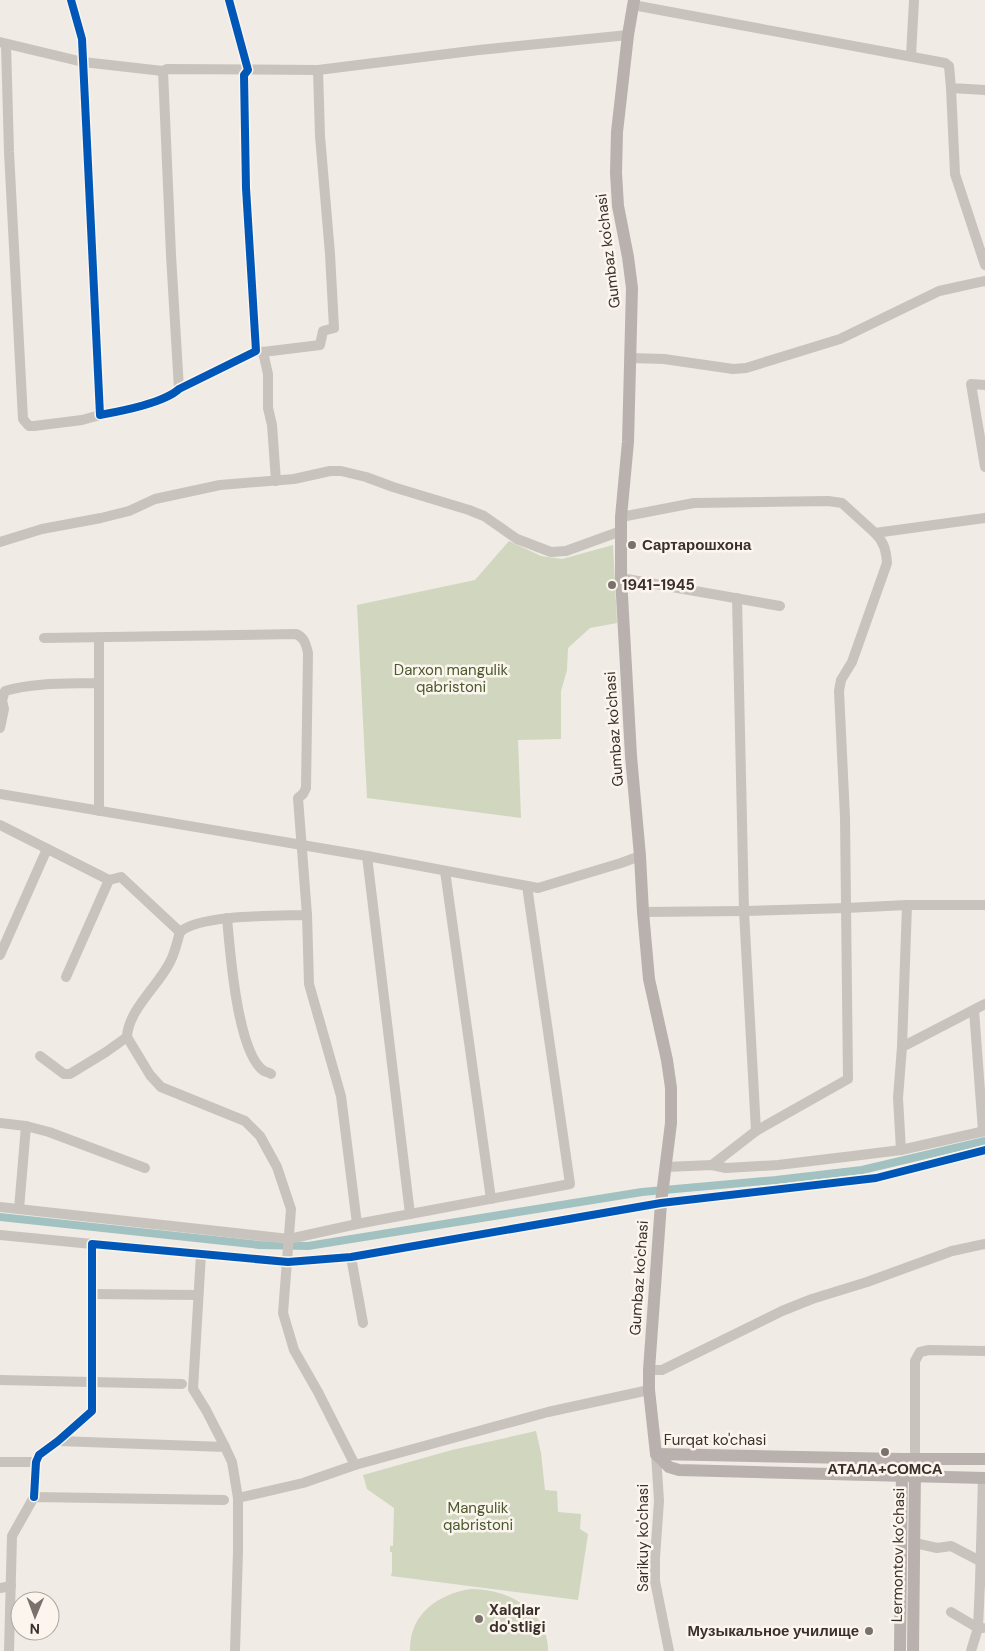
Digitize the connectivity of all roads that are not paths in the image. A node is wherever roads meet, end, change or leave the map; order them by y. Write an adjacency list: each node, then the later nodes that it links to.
1 (71, 0): 8 (street)
2 (229, 0): 9 (street)
3 (914, 0): 7 (street)
4 (633, 2): 5 (main road, Gumbaz ko'chasi); 7 (street)
5 (628, 35): 10 (street); 17 (main road, Gumbaz ko'chasi)
6 (3, 43): 8 (street); 20 (street)
7 (912, 56): 12 (street)
8 (83, 62): 11 (street); 20 (street)
9 (248, 70): 10 (street); 11 (street); 16 (street)
10 (318, 70): 16 (street)
11 (163, 71): 19 (street)
12 (951, 88): 13 (street); 14 (street)
13 (985, 90)
14 (985, 264)
15 (985, 281): 17 (street)
16 (260, 351): 19 (street); 22 (street)
17 (630, 358): 23 (main road, Gumbaz ko'chasi)
18 (985, 385): 21 (street)
19 (179, 389): 20 (street)
20 (100, 415)
21 (985, 467)
22 (276, 481): 25 (street); 27 (street)
23 (621, 517): 25 (main road, Gumbaz ko'chasi); 26 (street)
24 (985, 518): 26 (street)
25 (621, 531): 28 (main road, Gumbaz ko'chasi)
26 (876, 533): 48 (street)
27 (0, 542)
28 (621, 578): 29 (street); 42 (main road, Gumbaz ko'chasi)
29 (737, 598): 30 (street); 49 (street)
30 (780, 606)
31 (44, 638): 32 (street)
32 (99, 638): 33 (street); 39 (street)
33 (100, 683): 34 (street); 37 (street)
34 (1, 699): 35 (street)
35 (0, 728)
36 (0, 794): 37 (street)
37 (99, 811): 39 (street)
38 (0, 825): 40 (street)
39 (303, 845): 41 (street); 51 (street)
40 (47, 849): 44 (street); 54 (street)
41 (367, 856): 43 (street); 75 (street)
42 (640, 856): 45 (street); 50 (main road, Gumbaz ko'chasi)
43 (445, 871): 45 (street); 71 (street)
44 (109, 880): 53 (street); 55 (street)
45 (527, 886): 71 (street)
46 (907, 905): 47 (street); 48 (street); 59 (street)
47 (985, 905)
48 (846, 908): 49 (street); 64 (street)
49 (744, 911): 50 (street); 64 (street)
50 (643, 912): 69 (main road, Gumbaz ko'chasi)
51 (307, 915): 52 (street); 76 (street)
52 (227, 918): 53 (street); 61 (street)
53 (180, 932): 58 (street)
54 (0, 956)
55 (66, 977)
56 (985, 1004): 57 (street)
57 (974, 1010): 59 (street); 65 (street)
58 (126, 1037): 60 (street); 78 (street)
59 (902, 1047): 66 (street)
60 (40, 1056)
61 (271, 1074)
62 (0, 1123): 63 (street)
63 (26, 1126): 70 (street); 74 (street)
64 (756, 1131): 68 (street)
65 (984, 1131): 66 (street)
66 (901, 1150): 68 (street)
67 (985, 1150): 72 (street)
68 (712, 1165): 69 (street)
69 (666, 1167): 72 (main road, Gumbaz ko'chasi)
70 (145, 1168)
71 (491, 1199): 75 (street)
72 (661, 1202): 82 (street); 88 (main road, Gumbaz ko'chasi)
73 (0, 1207): 74 (street)
74 (19, 1209): 78 (street)
75 (410, 1214): 76 (street)
76 (357, 1224): 78 (street)
77 (0, 1235): 79 (street)
78 (289, 1242): 83 (street)
79 (92, 1244): 81 (street); 84 (street)
80 (985, 1244): 88 (street)
81 (201, 1254): 83 (street); 85 (street)
82 (351, 1257): 83 (street); 86 (street)
83 (288, 1260): 100 (street)
84 (92, 1294): 85 (street); 90 (street)
85 (198, 1295): 94 (street)
86 (363, 1322)
87 (985, 1350): 96 (street)
88 (649, 1370): 92 (main road, Gumbaz ko'chasi)
89 (0, 1380): 90 (street)
90 (92, 1382): 91 (street); 93 (street)
91 (182, 1384)
92 (649, 1390): 95 (main road, Gumbaz ko'chasi); 100 (street)
93 (58, 1441): 94 (street); 99 (street)
94 (225, 1447): 104 (street)
95 (656, 1454): 96 (main road, Furqat ko'chasi); 101 (main road, Furqat ko'chasi); 116 (street, Sarikuy ko'chasi)
96 (909, 1459): 97 (main road, Furqat ko'chasi); 101 (main road, Lermontov ko’chasi)
97 (985, 1459)
98 (0, 1462): 99 (street)
99 (36, 1462): 103 (street)
100 (355, 1465): 104 (street)
101 (909, 1476): 102 (main road, Furqat ko'chasi); 107 (main road, Lermontov ko’chasi); 117 (main road, Lermontov ko’chasi)
102 (984, 1478): 106 (street)
103 (34, 1497): 105 (street); 110 (street)
104 (238, 1498): 115 (street)
105 (224, 1500)
106 (984, 1520): 108 (street)
107 (915, 1543): 108 (street); 118 (main road, Lermontov ko’chasi)
108 (980, 1562): 109 (street)
109 (983, 1582): 113 (street)
110 (11, 1586): 111 (street); 114 (street)
111 (0, 1588)
112 (950, 1612): 113 (street)
113 (982, 1628): 119 (street)
114 (6, 1646)
115 (235, 1651)
116 (669, 1651)
117 (900, 1651)
118 (913, 1651)
119 (971, 1651)

